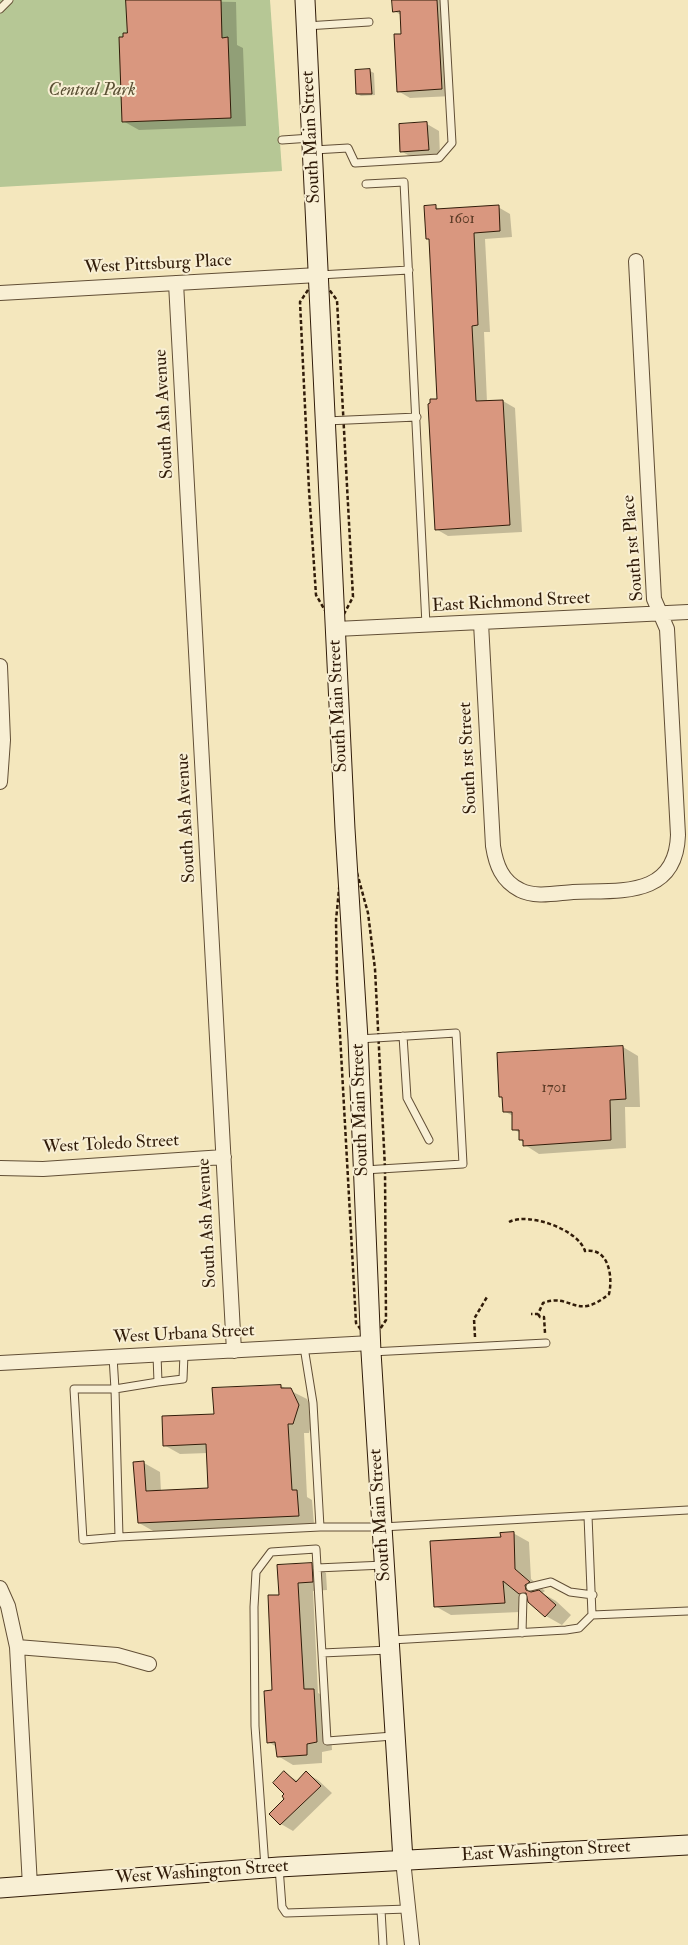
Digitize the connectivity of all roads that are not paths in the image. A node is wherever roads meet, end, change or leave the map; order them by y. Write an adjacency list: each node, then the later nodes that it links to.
1 (9, 0): 4 (lane)
2 (304, 0): 6 (street, South Main Street)
3 (444, 0): 8 (lane)
4 (0, 9)
5 (369, 22): 6 (lane)
6 (306, 26): 8 (street, South Main Street)
7 (282, 140): 8 (lane)
8 (312, 144): 12 (street, South Main Street)
9 (366, 184): 11 (lane)
10 (636, 261): 18 (street, South 1st Place)
11 (409, 270): 12 (lane); 15 (lane)
12 (318, 275): 13 (street, West Pittsburg Place); 16 (street, South Main Street)
13 (176, 283): 14 (street, West Pittsburg Place); 28 (street, South Ash Avenue)
14 (0, 293)
15 (417, 417): 16 (lane); 20 (lane)
16 (326, 421): 21 (street, South Main Street)
17 (688, 612): 18 (street, East Richmond Street)
18 (660, 614): 19 (street, East Richmond Street); 24 (street, South 1st Place)
19 (481, 623): 20 (street, East Richmond Street); 24 (street, South 1st Street)
20 (426, 626): 21 (street, East Richmond Street)
21 (336, 629): 26 (street, South Main Street)
22 (0, 666): 23 (street)
23 (0, 782)
24 (512, 886)
25 (403, 1036): 26 (lane); 27 (lane); 30 (lane)
26 (358, 1038): 30 (street, South Main Street)
27 (429, 1140)
28 (224, 1157): 29 (street, West Toledo Street); 34 (street, South Ash Avenue)
29 (0, 1168)
30 (364, 1170): 33 (street, South Main Street)
31 (546, 1342): 33 (lane)
32 (304, 1347): 33 (street, West Urbana Street); 34 (street, West Urbana Street); 43 (lane)
33 (371, 1348): 44 (street, South Main Street)
34 (234, 1351): 35 (street, West Urbana Street)
35 (184, 1354): 36 (street, West Urbana Street); 39 (lane)
36 (157, 1355): 37 (street, West Urbana Street); 39 (lane)
37 (113, 1357): 38 (street, West Urbana Street); 40 (lane)
38 (0, 1364)
39 (158, 1382): 40 (lane)
40 (115, 1388): 45 (lane); 45 (lane)
41 (688, 1510): 42 (lane)
42 (588, 1516): 44 (lane); 50 (lane)
43 (320, 1527): 44 (lane); 45 (lane)
44 (382, 1527): 46 (street, South Main Street)
45 (119, 1537)
46 (384, 1564): 47 (lane); 55 (street, South Main Street)
47 (317, 1568): 57 (lane); 62 (lane)
48 (530, 1587): 50 (lane)
49 (0, 1588): 56 (street)
50 (592, 1595): 53 (lane)
51 (523, 1597): 54 (lane)
52 (688, 1611): 53 (lane)
53 (592, 1616): 54 (lane)
54 (522, 1633): 55 (lane)
55 (391, 1645): 57 (lane); 59 (street, South Main Street)
56 (17, 1647): 58 (street); 63 (street)
57 (322, 1653): 59 (lane)
58 (150, 1664)
59 (396, 1736): 61 (street, South Main Street)
60 (688, 1845): 61 (street, East Washington Street)
61 (403, 1860): 62 (street, West Washington Street); 65 (street, South Main Street)
62 (272, 1867): 63 (street, West Washington Street); 66 (lane)
63 (30, 1886): 64 (street, West Washington Street)
64 (0, 1888)
65 (408, 1909): 66 (lane); 68 (street, South Main Street)
66 (381, 1910): 67 (lane)
67 (383, 1945)
68 (412, 1945)

